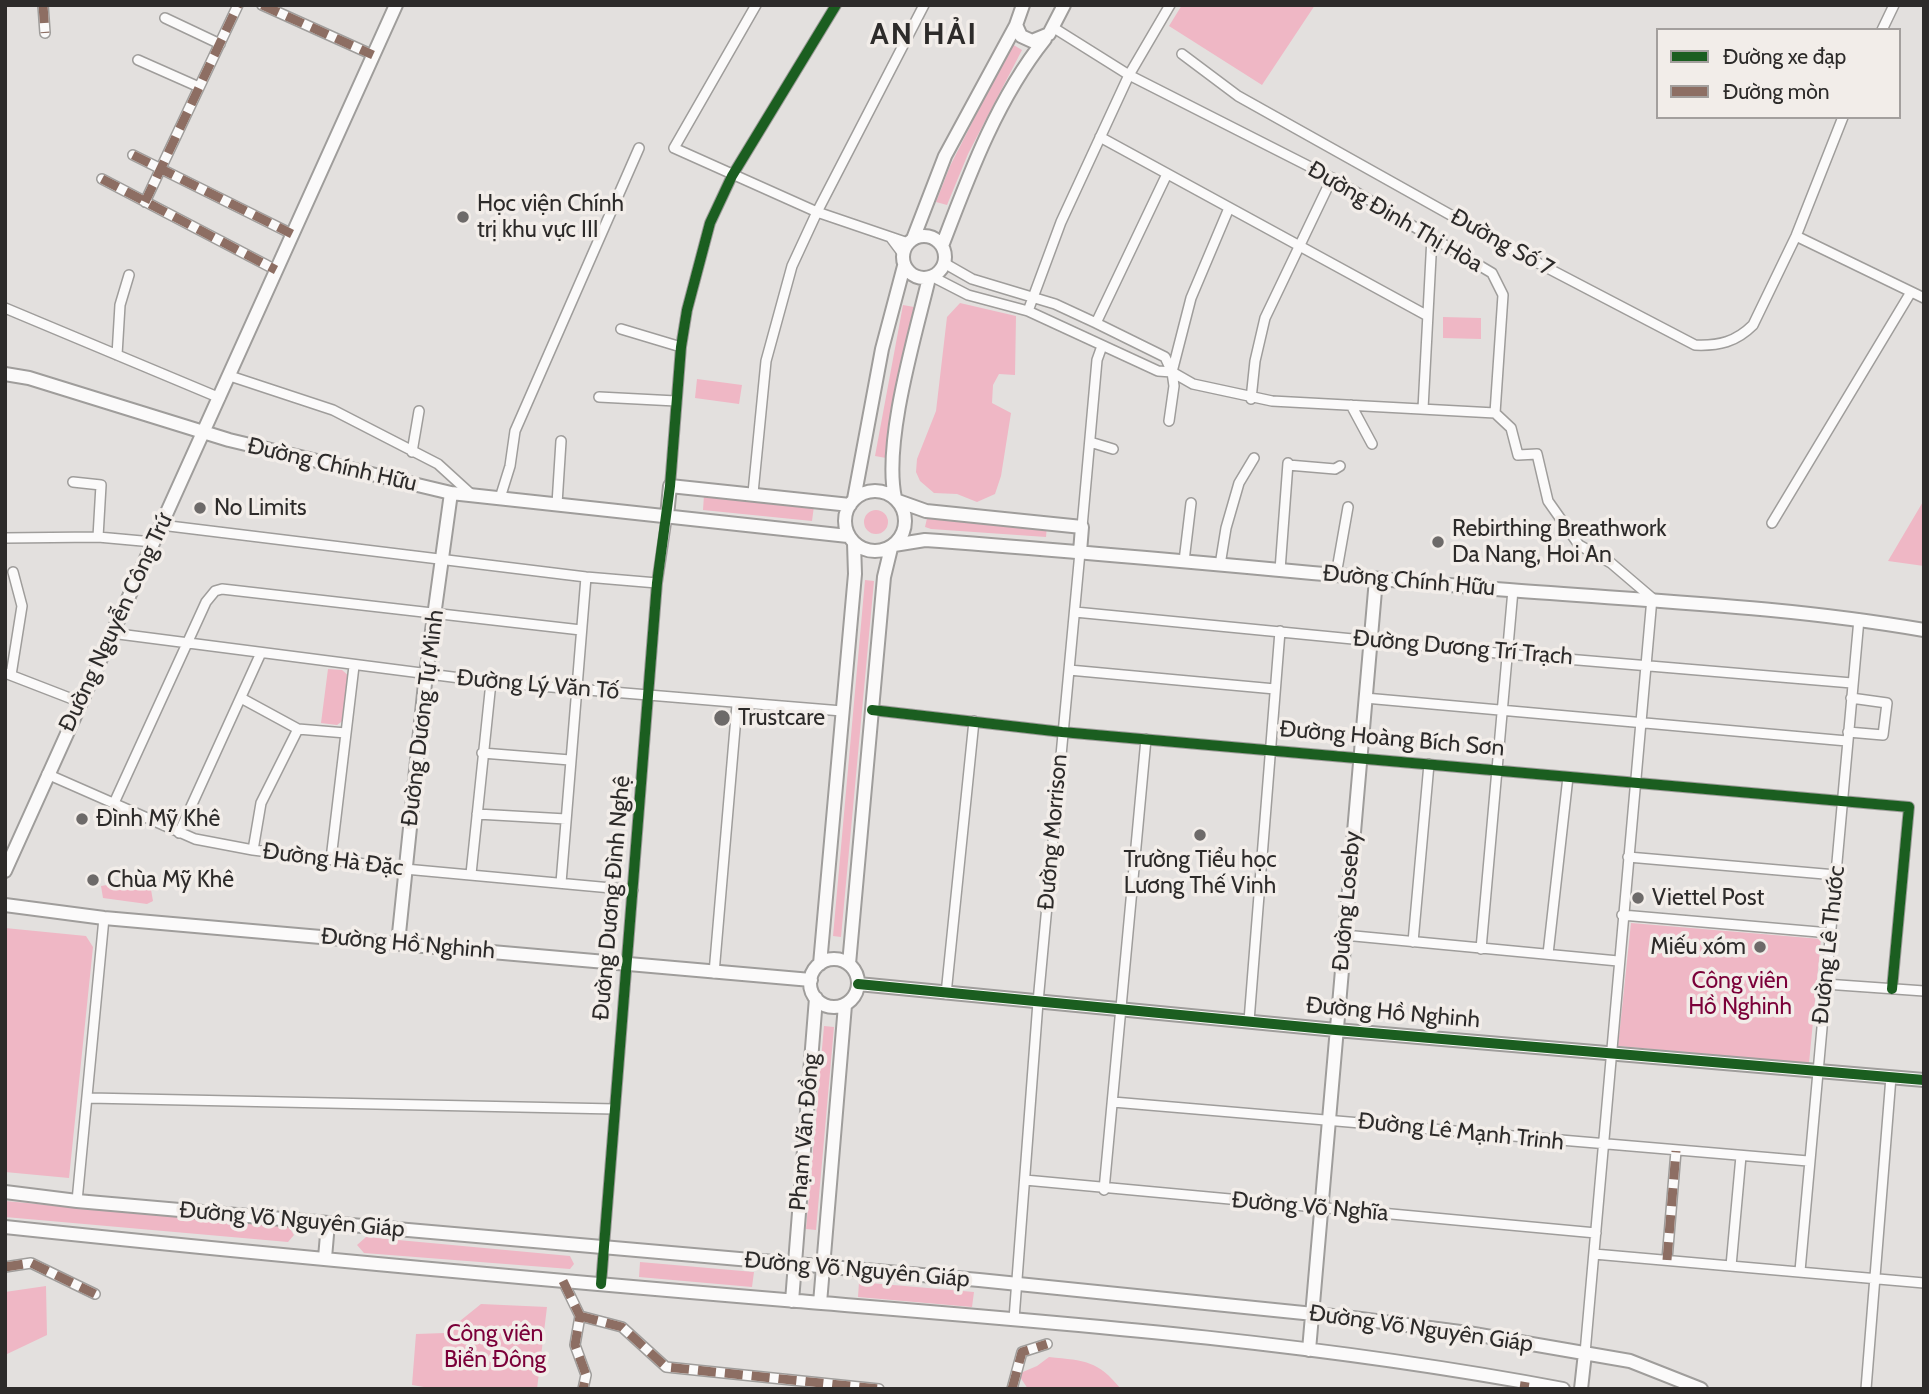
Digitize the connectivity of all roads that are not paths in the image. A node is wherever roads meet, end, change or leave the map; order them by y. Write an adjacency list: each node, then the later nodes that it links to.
1 (43, 5): 16 (street)
2 (238, 5): 18 (street)
3 (262, 5): 20 (street)
4 (396, 5): 20 (street, Đường Nguyễn Công Trứ)
5 (756, 5): 30 (street)
6 (836, 5): 30 (street)
7 (924, 5): 35 (street)
8 (1170, 5): 22 (street)
9 (1894, 5): 15 (street)
10 (1020, 6): 13 (street)
11 (1060, 8): 14 (street)
12 (164, 18): 18 (street)
13 (1016, 25): 17 (street); 41 (street)
14 (1054, 28): 17 (street); 22 (street, Đường Đinh Thị Hòa)
15 (1883, 28)
16 (46, 33)
17 (1045, 39): 40 (street)
18 (220, 44): 23 (street)
19 (1182, 54): 38 (street, Đường Số 7)
20 (373, 55): 36 (street, Đường Nguyễn Công Trứ)
21 (138, 60): 23 (street)
22 (1129, 75): 25 (street); 31 (street, Đường Đinh Thị Hòa)
23 (199, 88): 28 (street)
24 (1842, 119): 38 (street, Đường Số 7)
25 (1100, 137): 29 (street); 47 (street)
26 (639, 148): 82 (street)
27 (133, 155): 28 (street)
28 (160, 169): 33 (street); 36 (street)
29 (1167, 174): 34 (street); 52 (street)
30 (732, 176): 35 (street); 55 (street)
31 (1332, 178): 37 (street, Đường Đinh Thị Hòa); 39 (street)
32 (102, 179): 33 (street)
33 (145, 202): 43 (street)
34 (1229, 208): 39 (street); 57 (street)
35 (817, 212): 41 (street); 80 (street)
36 (292, 234): 43 (street, Đường Nguyễn Công Trứ)
37 (1432, 237): 51 (street); 67 (street, Đường Đinh Thị Hòa)
38 (1794, 240): 46 (street)
39 (1299, 243): 51 (street); 62 (street)
40 (942, 246): 41 (street); 42 (street)
41 (907, 250): 45 (street); 84 (street)
42 (944, 264): 45 (street); 47 (street)
43 (276, 270): 59 (street, Đường Nguyễn Công Trứ)
44 (129, 275): 56 (street)
45 (931, 277): 50 (street); 83 (street)
46 (1911, 292): 48 (street); 89 (street)
47 (1031, 296): 50 (street); 52 (street)
48 (1924, 298)
49 (5, 308): 56 (street)
50 (1028, 311): 54 (street)
51 (1426, 315): 65 (street)
52 (1096, 323): 57 (street)
53 (621, 329): 55 (street)
54 (1102, 346): 57 (street); 71 (street, Đường Morrison)
55 (681, 347): 63 (street)
56 (117, 355): 61 (street)
57 (1172, 372): 62 (street); 68 (street)
58 (5, 374): 69 (street, Đường Chính Hữu)
59 (230, 376): 61 (street, Đường Nguyễn Công Trứ); 74 (street)
60 (599, 397): 63 (street)
61 (220, 398): 69 (street, Đường Nguyễn Công Trứ)
62 (1251, 399): 64 (street)
63 (676, 401): 78 (street)
64 (1351, 405): 65 (street); 72 (street)
65 (1423, 409): 67 (street)
66 (419, 411): 74 (street)
67 (1495, 413): 108 (street)
68 (1169, 421)
69 (205, 434): 79 (street, Đường Chính Hữu); 90 (street, Đường Nguyễn Công Trứ)
70 (561, 441): 86 (street)
71 (1090, 442): 73 (street); 91 (street, Đường Morrison)
72 (1372, 444)
73 (1113, 449)
74 (412, 452): 81 (street)
75 (1254, 458): 100 (street)
76 (1340, 466): 101 (street)
77 (73, 482): 92 (street)
78 (670, 486): 80 (street); 88 (street)
79 (451, 492): 81 (street, Đường Chính Hữu); 98 (street, Đường Dương Tự Minh)
80 (753, 493): 84 (street)
81 (472, 495): 82 (street, Đường Chính Hữu)
82 (500, 498): 86 (street, Đường Chính Hữu)
83 (897, 500): 84 (street); 91 (street); 96 (street)
84 (852, 502): 94 (street)
85 (1191, 503): 99 (street)
86 (557, 504): 88 (street, Đường Chính Hữu)
87 (1348, 507): 103 (street)
88 (667, 516): 94 (street, Đường Chính Hữu); 106 (street, Đường Dương Đình Nghệ)
89 (1772, 523)
90 (161, 525): 95 (street, Đường Nguyễn Công Trứ); 98 (street)
91 (1082, 527): 97 (street, Đường Morrison)
92 (98, 537): 93 (street); 95 (street)
93 (5, 538)
94 (851, 539): 96 (street); 137 (street)
95 (153, 541): 115 (street, Đường Nguyễn Công Trứ)
96 (893, 547): 97 (street, Đường Chính Hữu); 136 (street)
97 (1080, 552): 99 (street, Đường Chính Hữu); 109 (street, Đường Morrison)
98 (442, 559): 104 (street); 110 (street, Đường Dương Tự Minh)
99 (1184, 561): 100 (street, Đường Chính Hữu)
100 (1220, 565): 101 (street, Đường Chính Hữu)
101 (1280, 570): 103 (street, Đường Chính Hữu)
102 (13, 572): 123 (street)
103 (1336, 575): 105 (street, Đường Chính Hữu)
104 (586, 577): 106 (street); 112 (street)
105 (1376, 579): 107 (street, Đường Chính Hữu); 116 (street, Đường Loseby)
106 (657, 583): 129 (street, Đường Dương Đình Nghệ)
107 (1513, 590): 108 (street, Đường Chính Hữu); 118 (street)
108 (1652, 598): 111 (street, Đường Chính Hữu); 120 (street)
109 (1074, 612): 114 (street, Đường Dương Trí Trạch); 122 (street, Đường Morrison)
110 (435, 615): 112 (street); 117 (street); 124 (street, Đường Dương Tự Minh)
111 (1859, 619): 113 (street, Đường Chính Hữu); 126 (street, Đường Lê Thước)
112 (581, 630): 127 (street)
113 (1924, 630)
114 (1280, 631): 116 (street, Đường Dương Trí Trạch); 128 (street)
115 (111, 633): 117 (street, Đường Lý Văn Tố); 133 (street, Đường Nguyễn Công Trứ)
116 (1371, 639): 118 (street, Đường Dương Trí Trạch); 131 (street, Đường Loseby)
117 (188, 645): 119 (street, Đường Lý Văn Tố); 154 (street)
118 (1507, 654): 120 (street, Đường Dương Trí Trạch); 135 (street)
119 (260, 655): 121 (street, Đường Lý Văn Tố); 130 (street)
120 (1647, 665): 126 (street, Đường Dương Trí Trạch); 139 (street)
121 (355, 666): 124 (street, Đường Lý Văn Tố); 142 (street)
122 (1069, 670): 128 (street); 141 (street, Đường Morrison)
123 (8, 674): 133 (street)
124 (426, 674): 125 (street, Đường Lý Văn Tố); 162 (street, Đường Dương Tự Minh)
125 (491, 682): 127 (street, Đường Lý Văn Tố); 146 (street)
126 (1853, 683): 132 (street, Đường Lê Thước)
127 (576, 688): 129 (street, Đường Lý Văn Tố); 148 (street)
128 (1275, 689): 145 (street)
129 (650, 695): 134 (street, Đường Lý Văn Tố); 167 (street, Đường Dương Đình Nghệ)
130 (240, 698): 140 (street); 158 (street)
131 (1365, 698): 135 (street); 147 (street, Đường Loseby)
132 (1851, 698): 143 (street, Đường Lê Thước); 143 (street)
133 (80, 702): 151 (street, Đường Nguyễn Công Trứ)
134 (737, 705): 137 (street, Đường Lý Văn Tố); 181 (street)
135 (1501, 708): 139 (street); 150 (street)
136 (872, 710): 138 (street, Đường Hoàng Bích Sơn); 180 (street)
137 (842, 711): 179 (street)
138 (974, 721): 141 (street, Đường Hoàng Bích Sơn); 187 (street)
139 (1641, 721): 143 (street); 153 (street)
140 (298, 729): 142 (street); 159 (street)
141 (1062, 732): 144 (street, Đường Hoàng Bích Sơn); 189 (street, Đường Morrison)
142 (346, 733): 161 (street)
143 (1847, 736): 155 (street, Đường Lê Thước)
144 (1146, 739): 145 (street, Đường Hoàng Bích Sơn); 191 (street)
145 (1269, 749): 147 (street, Đường Hoàng Bích Sơn); 192 (street)
146 (482, 753): 148 (street); 156 (street)
147 (1360, 758): 149 (street, Đường Hoàng Bích Sơn); 172 (street, Đường Loseby)
148 (570, 760): 157 (street)
149 (1429, 764): 150 (street, Đường Hoàng Bích Sơn); 173 (street)
150 (1495, 770): 152 (street, Đường Hoàng Bích Sơn); 175 (street)
151 (47, 774): 154 (street, Đường Hà Đặc); 163 (street, Đường Nguyễn Công Trứ)
152 (1568, 777): 153 (street, Đường Hoàng Bích Sơn); 176 (street)
153 (1635, 783): 155 (street, Đường Hoàng Bích Sơn); 160 (street)
154 (114, 803): 158 (street, Đường Hà Đặc)
155 (1842, 803): 165 (street, Đường Lê Thước); 185 (street, Đường Hoàng Bích Sơn)
156 (477, 814): 157 (street); 164 (street)
157 (566, 819): 166 (street)
158 (179, 833): 159 (street, Đường Hà Đặc)
159 (253, 850): 161 (street, Đường Hà Đặc)
160 (1628, 857): 165 (street); 169 (street)
161 (331, 859): 162 (street, Đường Hà Đặc)
162 (405, 869): 164 (street, Đường Hà Đặc); 174 (street, Đường Dương Tự Minh)
163 (5, 871)
164 (471, 874): 166 (street, Đường Hà Đặc)
165 (1836, 875): 171 (street, Đường Lê Thước)
166 (561, 883): 167 (street, Đường Hà Đặc)
167 (634, 890): 178 (street, Đường Dương Đình Nghệ)
168 (5, 905): 170 (street, Đường Hồ Nghinh)
169 (1622, 915): 171 (street); 177 (street)
170 (104, 918): 174 (street, Đường Hồ Nghinh); 198 (street)
171 (1830, 933): 184 (street, Đường Lê Thước)
172 (1344, 935): 173 (street); 193 (street, Đường Loseby)
173 (1413, 942): 175 (street)
174 (398, 943): 178 (street, Đường Hồ Nghinh)
175 (1481, 949): 176 (street)
176 (1548, 954): 177 (street)
177 (1618, 961): 194 (street)
178 (627, 964): 181 (street, Đường Hồ Nghinh); 200 (street, Đường Dương Đình Nghệ)
179 (820, 964): 180 (street); 182 (street)
180 (849, 964): 183 (street)
181 (714, 973): 182 (street, Đường Hồ Nghinh)
182 (811, 980): 188 (street)
183 (858, 984): 187 (street, Đường Hồ Nghinh); 190 (street)
184 (1825, 984): 185 (street); 195 (street, Đường Lê Thước)
185 (1892, 989): 186 (street)
186 (1924, 991)
187 (946, 994): 189 (street, Đường Hồ Nghinh)
188 (816, 999): 190 (street); 218 (street, Phạm Văn Đồng)
189 (1038, 1002): 191 (street, Đường Hồ Nghinh); 206 (street, Đường Morrison)
190 (845, 1005): 221 (street, Phạm Văn Đồng)
191 (1121, 1010): 192 (street, Đường Hồ Nghinh); 199 (street)
192 (1249, 1021): 193 (street, Đường Hồ Nghinh)
193 (1336, 1030): 194 (street, Đường Hồ Nghinh); 201 (street, Đường Loseby)
194 (1611, 1053): 195 (street, Đường Hồ Nghinh); 202 (street)
195 (1816, 1071): 196 (street, Đường Hồ Nghinh); 205 (street, Đường Lê Thước)
196 (1891, 1077): 197 (street, Đường Hồ Nghinh); 223 (street)
197 (1924, 1080)
198 (86, 1094): 200 (street); 209 (street)
199 (1114, 1102): 201 (street, Đường Lê Mạnh Trinh); 207 (street)
200 (615, 1109): 214 (street, Đường Dương Đình Nghệ)
201 (1328, 1119): 202 (street, Đường Lê Mạnh Trinh); 210 (street, Đường Loseby)
202 (1602, 1145): 203 (street, Đường Lê Mạnh Trinh); 213 (street)
203 (1676, 1151): 204 (street, Đường Lê Mạnh Trinh); 217 (street)
204 (1741, 1156): 205 (street, Đường Lê Mạnh Trinh); 219 (street)
205 (1808, 1160): 222 (street, Đường Lê Thước)
206 (1025, 1180): 207 (street, Đường Võ Nghĩa); 227 (street, Đường Morrison)
207 (1104, 1190): 210 (street, Đường Võ Nghĩa)
208 (5, 1192): 209 (street, Đường Võ Nguyên Giáp)
209 (77, 1201): 211 (street, Đường Võ Nguyên Giáp)
210 (1319, 1207): 213 (street, Đường Võ Nghĩa); 231 (street, Đường Loseby)
211 (328, 1223): 214 (street, Đường Võ Nguyên Giáp); 216 (street)
212 (5, 1227): 216 (street, Đường Võ Nguyên Giáp)
213 (1596, 1233): 215 (street)
214 (604, 1248): 218 (street, Đường Võ Nguyên Giáp); 226 (street, Đường Dương Đình Nghệ)
215 (1594, 1254): 217 (street); 236 (street)
216 (325, 1258): 224 (street, Đường Võ Nguyên Giáp)
217 (1667, 1260): 219 (street)
218 (794, 1265): 221 (street, Đường Võ Nguyên Giáp); 229 (street, Phạm Văn Đồng)
219 (1731, 1266): 222 (street)
220 (5, 1267): 228 (street)
221 (823, 1267): 227 (street, Đường Võ Nguyên Giáp); 230 (street, Phạm Văn Đồng)
222 (1800, 1271): 223 (street)
223 (1874, 1279): 225 (street); 244 (street)
224 (563, 1281): 226 (street, Đường Võ Nguyên Giáp); 232 (street)
225 (1924, 1283)
226 (601, 1284): 229 (street, Đường Võ Nguyên Giáp)
227 (1016, 1284): 231 (street, Đường Võ Nguyên Giáp); 233 (street, Đường Morrison)
228 (95, 1294)
229 (792, 1301): 230 (street, Đường Võ Nguyên Giáp)
230 (820, 1303): 233 (street, Đường Võ Nguyên Giáp)
231 (1312, 1314): 235 (street, Đường Loseby); 236 (street, Đường Võ Nguyên Giáp)
232 (580, 1317): 238 (street); 239 (street)
233 (1014, 1319): 235 (street, Đường Võ Nguyên Giáp)
234 (1046, 1344): 240 (street)
235 (1309, 1350): 237 (street, Đường Võ Nguyên Giáp)
236 (1585, 1353): 242 (street); 243 (street, Đường Võ Nguyên Giáp)
237 (1525, 1385): 241 (street, Đường Võ Nguyên Giáp)
238 (583, 1389)
239 (879, 1389)
240 (1012, 1389)
241 (1563, 1389)
242 (1581, 1389)
243 (1701, 1389)
244 (1866, 1389)

